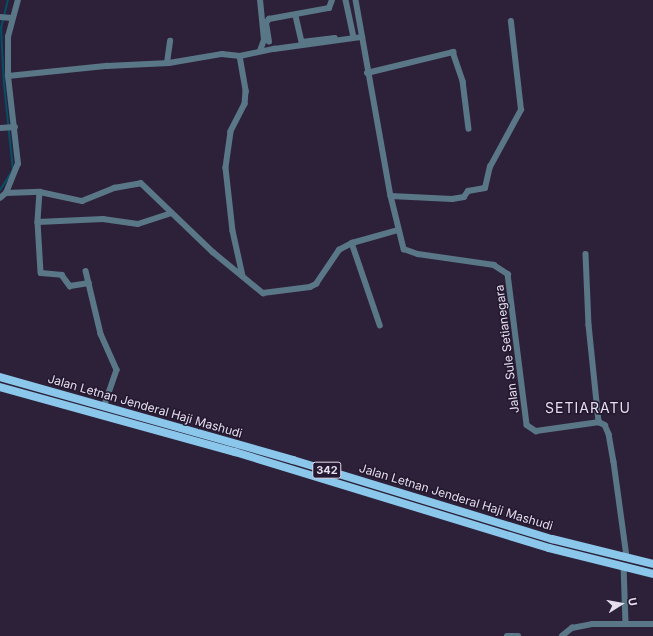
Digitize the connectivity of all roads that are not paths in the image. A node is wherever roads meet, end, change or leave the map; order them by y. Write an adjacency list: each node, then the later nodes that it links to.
1 (18, 0): 8 (street)
2 (260, 0): 15 (street)
3 (332, 0): 6 (street)
4 (346, 0): 10 (street)
5 (356, 0): 11 (street, Jalan Sule Setianegara)
6 (296, 16): 12 (street); 14 (street)
7 (3, 17): 8 (street)
8 (12, 18): 19 (street)
9 (511, 22): 25 (street)
10 (354, 37)
11 (362, 37): 15 (street); 18 (street, Jalan Sule Setianegara)
12 (335, 38)
13 (170, 41): 17 (street)
14 (269, 42)
15 (260, 52): 16 (street)
16 (240, 56): 17 (street); 33 (street)
17 (167, 63): 19 (street)
18 (367, 73): 22 (street); 25 (street, Jalan Sule Setianegara)
19 (8, 76): 20 (street)
20 (14, 127): 21 (street); 24 (street)
21 (2, 128)
22 (469, 129)
23 (40, 192): 24 (street); 27 (street); 28 (street)
24 (6, 193): 26 (street)
25 (391, 196): 29 (street, Jalan Sule Setianegara)
26 (0, 198)
27 (171, 212): 28 (street); 33 (street)
28 (38, 222): 34 (street)
29 (398, 230): 30 (street); 40 (street, Jalan Sule Setianegara)
30 (352, 243): 33 (street); 35 (street)
31 (586, 254): 40 (street)
32 (86, 271): 34 (street)
33 (242, 276)
34 (89, 283): 39 (street)
35 (380, 326)
36 (0, 377): 38 (main road, Jalan Letnan Jenderal Haji Mashudi / 342)
37 (0, 387): 38 (main road, Jalan Letnan Jenderal Haji Mashudi / 342)
38 (85, 404): 39 (main road, Jalan Letnan Jenderal Haji Mashudi / 342); 42 (main road, Jalan Letnan Jenderal Haji Mashudi / 342)
39 (104, 407): 41 (main road, Jalan Letnan Jenderal Haji Mashudi / 342)
40 (599, 422): 43 (street)
41 (552, 539): 42 (main road); 43 (main road, Jalan Letnan Jenderal Haji Mashudi / 342)
42 (549, 548): 45 (main road, Jalan Letnan Jenderal Haji Mashudi / 342)
43 (626, 557): 44 (main road, Jalan Letnan Jenderal Haji Mashudi / 342)
44 (653, 564)
45 (624, 566): 46 (main road, Jalan Letnan Jenderal Haji Mashudi / 342); 47 (street)
46 (653, 574)
47 (626, 624): 48 (street); 51 (street)
48 (653, 624)
49 (507, 636): 50 (street)
50 (518, 636)
51 (562, 636)

